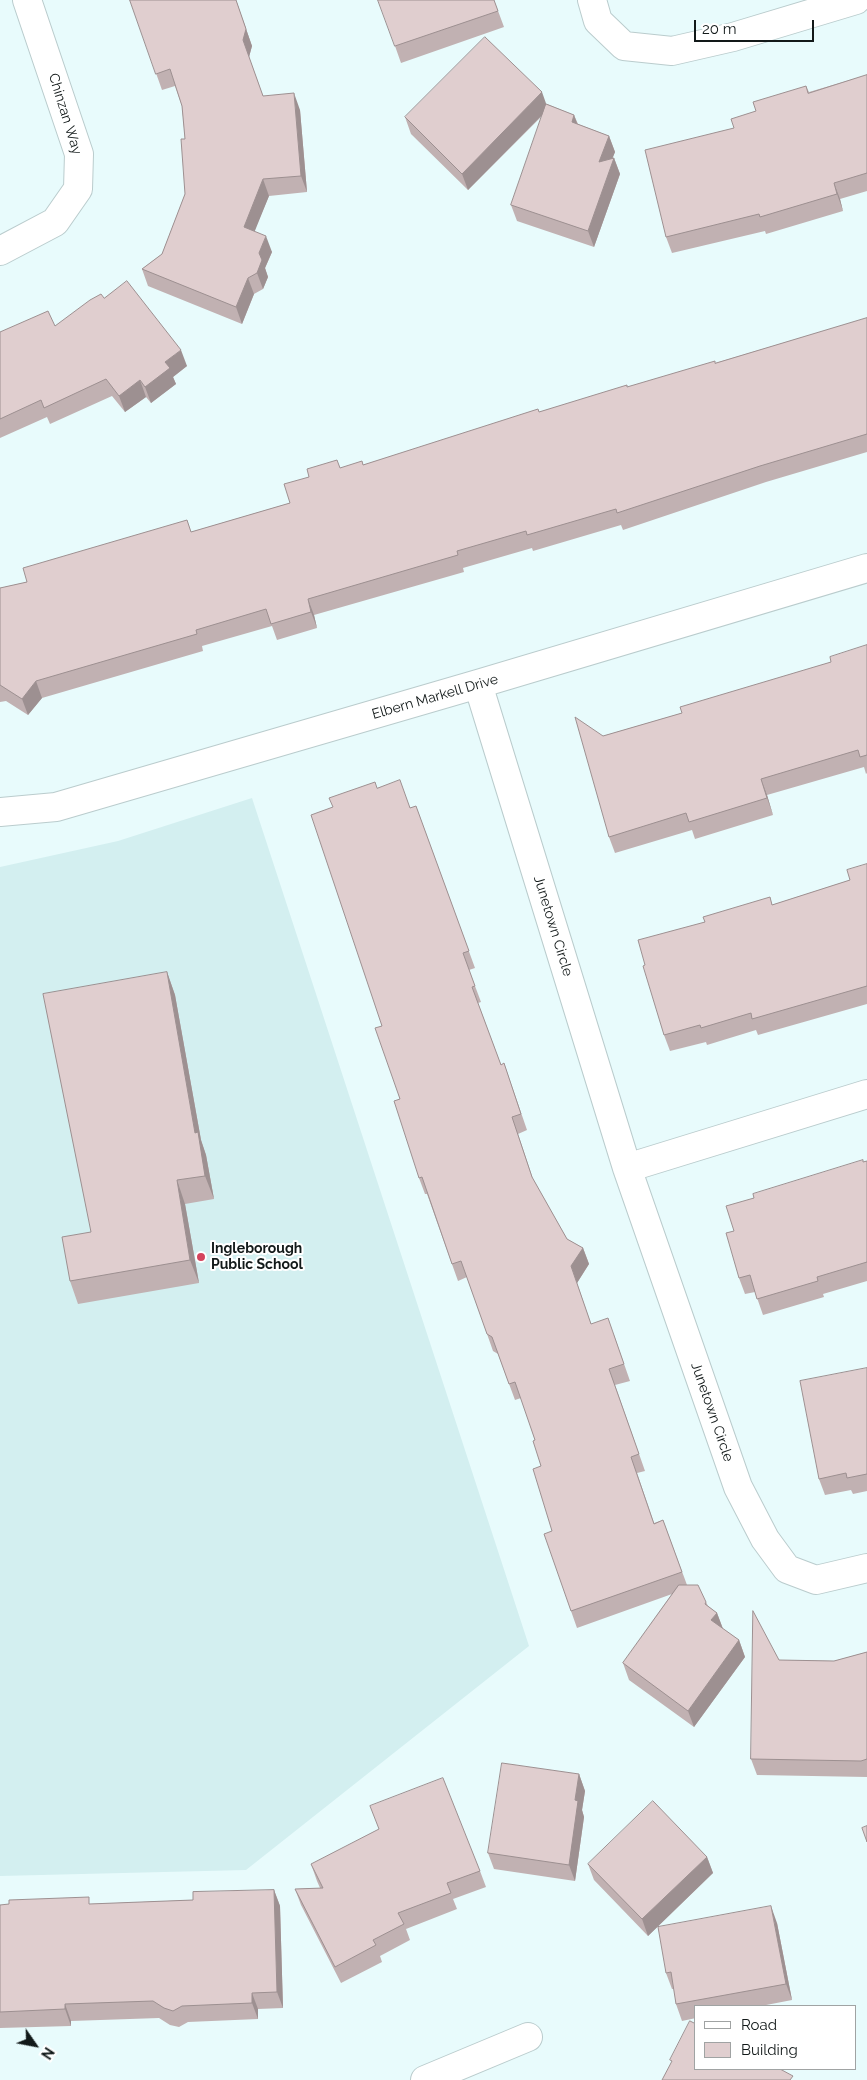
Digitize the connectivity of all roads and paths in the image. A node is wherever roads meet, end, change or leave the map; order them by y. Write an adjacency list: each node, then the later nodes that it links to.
1 (28, 0): 4 (street, Chinzan Way)
2 (592, 0): 3 (street)
3 (856, 0)
4 (0, 251)
5 (867, 568): 6 (street, Elbern Markell Drive)
6 (478, 684): 7 (street, Elbern Markell Drive); 9 (street, Junetown Circle)
7 (0, 812)
8 (867, 1094): 9 (street)
9 (627, 1168): 10 (street, Junetown Circle)
10 (867, 1568)
11 (528, 2037): 12 (street)
12 (425, 2080)

